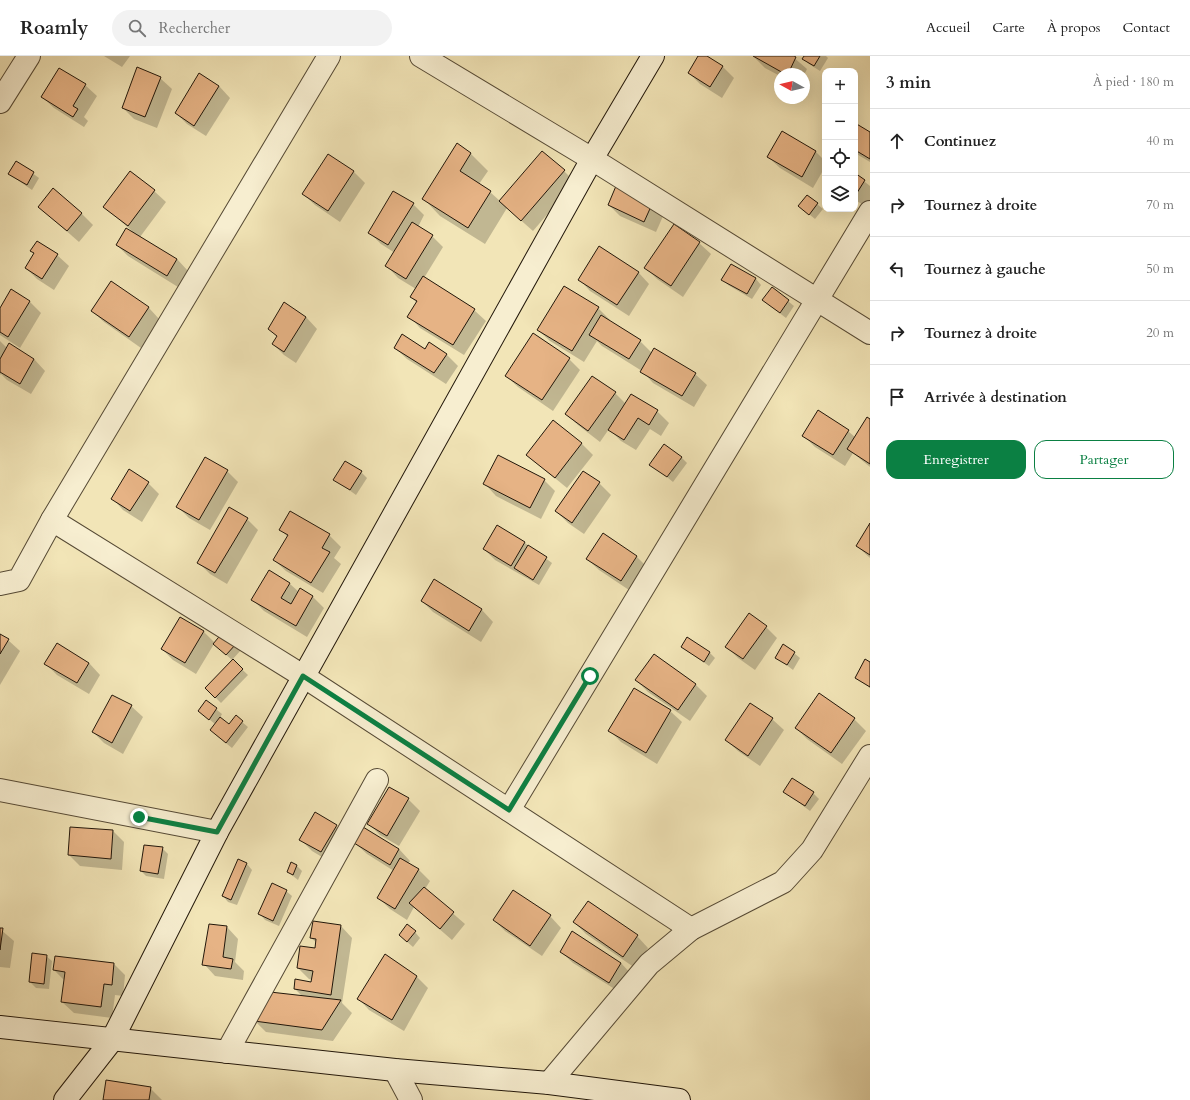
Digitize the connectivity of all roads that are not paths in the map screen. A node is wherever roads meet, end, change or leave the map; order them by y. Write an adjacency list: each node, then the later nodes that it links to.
1 (29, 56): 5 (street)
2 (329, 56): 10 (street)
3 (421, 56): 6 (street)
4 (653, 56): 6 (street)
5 (0, 102)
6 (592, 159): 8 (street); 12 (street)
7 (870, 212): 8 (street)
8 (818, 301): 9 (street); 16 (street)
9 (870, 333)
10 (52, 520): 11 (street); 12 (street)
11 (0, 584)
12 (303, 676): 16 (street); 17 (street)
13 (870, 756): 18 (street)
14 (377, 780): 21 (street)
15 (0, 790): 17 (street)
16 (509, 810): 18 (street)
17 (217, 832): 20 (street)
18 (691, 929): 23 (street)
19 (0, 1027): 20 (street)
20 (112, 1040): 21 (street); 24 (street)
21 (227, 1052): 22 (street)
22 (395, 1070): 23 (street); 25 (street)
23 (549, 1083): 26 (street)
24 (65, 1100)
25 (411, 1100)
26 (679, 1100)

